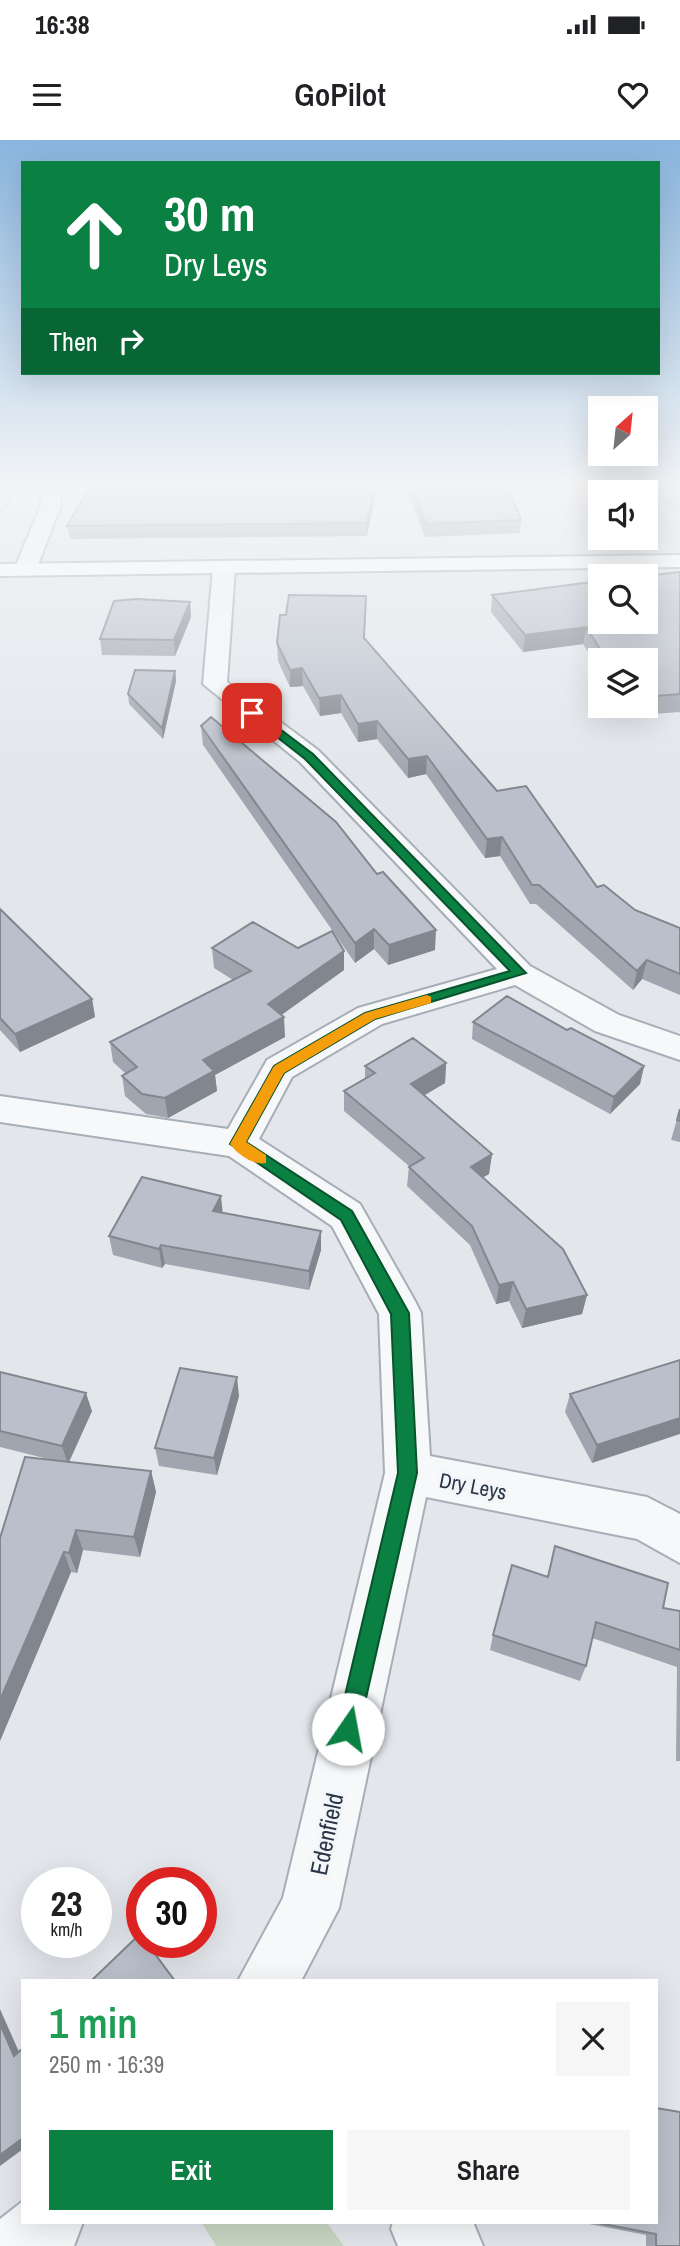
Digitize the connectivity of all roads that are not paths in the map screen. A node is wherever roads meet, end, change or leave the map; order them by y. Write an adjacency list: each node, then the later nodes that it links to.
1 (223, 579): 2 (street)
2 (519, 973): 3 (street); 5 (street)
3 (680, 1048)
4 (0, 1109): 5 (street)
5 (238, 1144): 6 (street)
6 (408, 1473): 7 (street, Dry Leys); 8 (street, Edenfield)
7 (680, 1540)
8 (269, 1979)
9 (47, 2224): 10 (street)
10 (19, 2246)

